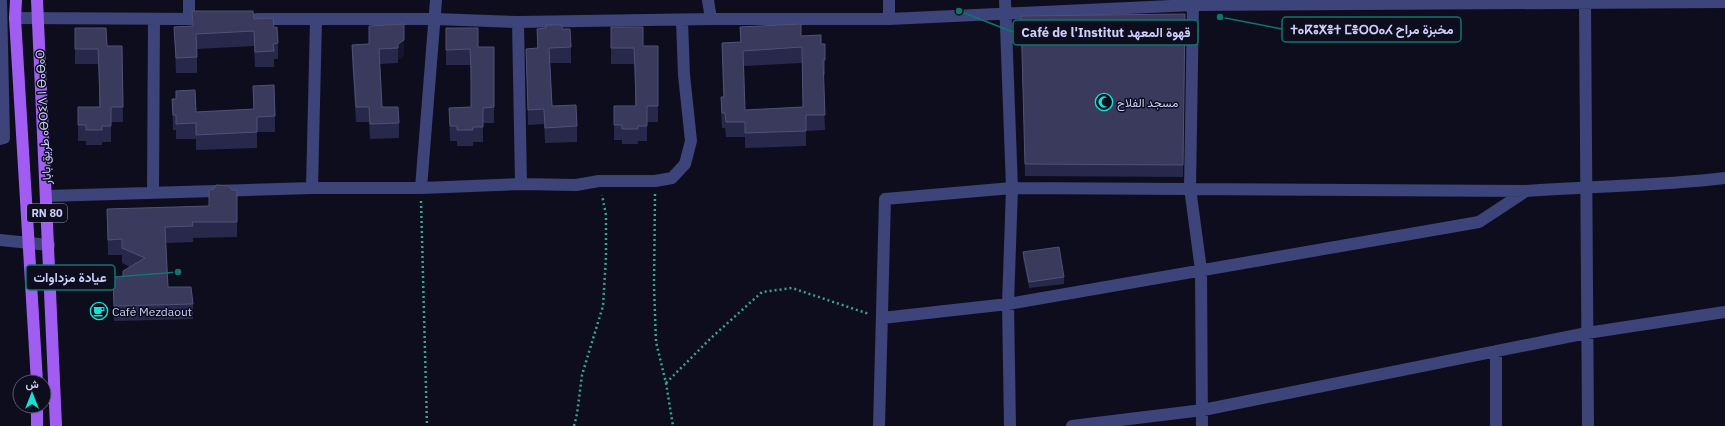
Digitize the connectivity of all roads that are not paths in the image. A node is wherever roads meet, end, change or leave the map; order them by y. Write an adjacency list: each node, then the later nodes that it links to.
1 (1, 0): 28 (street)
2 (16, 0): 3 (street); 16 (main road, طريق بابار ⴰⴱⵔⵉⴷ ⵏ ⴱⴰⴱⴰⵔ / RN 80)
3 (20, 0)
4 (37, 0): 17 (main road, طريق بابار ⴰⴱⵔⵉⴷ ⵏ ⴱⴰⴱⴰⵔ / RN 80)
5 (189, 0): 19 (street)
6 (436, 0): 22 (street)
7 (708, 0): 23 (street)
8 (889, 0): 24 (street)
9 (1005, 0): 15 (street)
10 (1354, 2): 12 (street); 14 (street)
11 (1725, 2): 12 (street)
12 (1585, 3): 31 (street)
13 (1140, 4): 14 (street); 15 (street)
14 (1193, 5): 35 (street)
15 (1006, 14): 24 (street); 34 (street)
16 (16, 18): 17 (street); 40 (main road, طريق بابار ⴰⴱⵔⵉⴷ ⵏ ⴱⴰⴱⴰⵔ / RN 80)
17 (37, 19): 18 (street); 38 (main road, طريق بابار ⴰⴱⵔⵉⴷ ⵏ ⴱⴰⴱⴰⵔ / RN 80)
18 (154, 19): 19 (street); 37 (street)
19 (189, 19): 20 (street)
20 (221, 19)
21 (244, 19): 25 (street)
22 (435, 19): 25 (street); 27 (street); 33 (street)
23 (711, 19): 24 (street); 26 (street)
24 (889, 19)
25 (316, 20): 32 (street)
26 (682, 21): 27 (street); 30 (street)
27 (518, 22): 30 (street)
28 (2, 138)
29 (1725, 178): 31 (street)
30 (521, 184): 33 (street)
31 (1586, 186): 36 (street); 46 (street)
32 (312, 188): 33 (street); 37 (street)
33 (421, 188)
34 (1012, 188): 35 (street); 43 (street); 45 (street)
35 (1190, 188): 36 (street); 42 (street)
36 (1526, 191): 42 (street)
37 (153, 192): 38 (street)
38 (47, 196): 41 (main road, طريق بابار ⴰⴱⵔⵉⴷ ⵏ ⴱⴰⴱⴰⵔ / RN 80)
39 (0, 240): 40 (street)
40 (30, 243): 41 (street); 48 (main road, طريق بابار ⴰⴱⵔⵉⴷ ⵏ ⴱⴰⴱⴰⵔ / RN 80)
41 (49, 245): 52 (main road, طريق بابار ⴰⴱⵔⵉⴷ ⵏ ⴱⴰⴱⴰⵔ / RN 80)
42 (1200, 270): 43 (street); 49 (street)
43 (1008, 304): 45 (street); 54 (street)
44 (1725, 312): 46 (street)
45 (882, 318): 53 (street)
46 (1587, 333): 47 (street); 58 (street)
47 (1496, 351): 49 (street); 57 (street)
48 (37, 374)
49 (1203, 410): 55 (street); 56 (street)
50 (37, 414): 51 (main road)
51 (37, 426)
52 (56, 426)
53 (879, 426)
54 (1010, 426)
55 (1072, 426)
56 (1202, 426)
57 (1496, 426)
58 (1588, 426)

